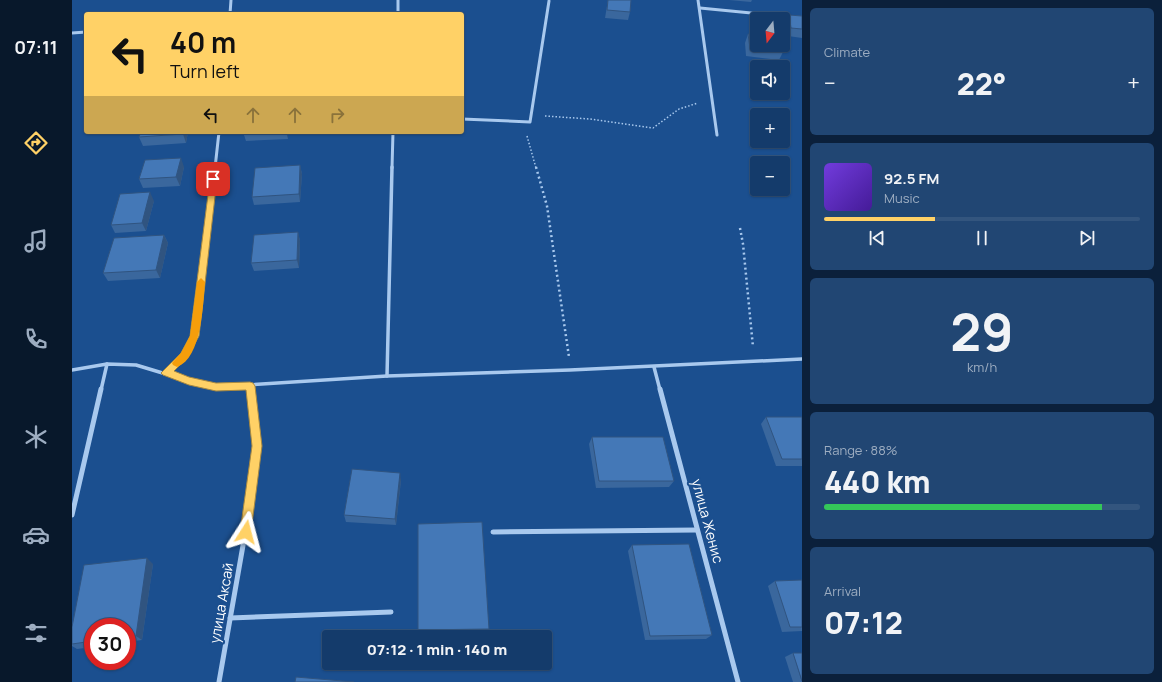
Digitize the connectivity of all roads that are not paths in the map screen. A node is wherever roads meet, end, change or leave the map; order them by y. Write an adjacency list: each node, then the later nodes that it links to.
1 (230, 0): 6 (street)
2 (398, 0): 7 (street)
3 (698, 0): 5 (street)
4 (549, 1): 11 (street)
5 (700, 8): 8 (street); 14 (street)
6 (230, 12)
7 (398, 12)
8 (802, 18)
9 (84, 32): 10 (street)
10 (72, 33)
11 (464, 119)
12 (219, 134): 19 (street)
13 (393, 134): 20 (street)
14 (717, 135)
15 (802, 359): 17 (street)
16 (107, 364): 18 (street); 19 (street); 22 (street)
17 (654, 367): 20 (street); 23 (street, улица Женис)
18 (72, 370)
19 (166, 373): 21 (street)
20 (387, 376): 21 (street)
21 (250, 386): 26 (street, улица Аксай)
22 (72, 515)
23 (697, 530): 24 (street); 28 (street, улица Женис)
24 (493, 532)
25 (391, 612): 26 (street)
26 (230, 618): 27 (street, улица Аксай)
27 (219, 682)
28 (738, 682)

